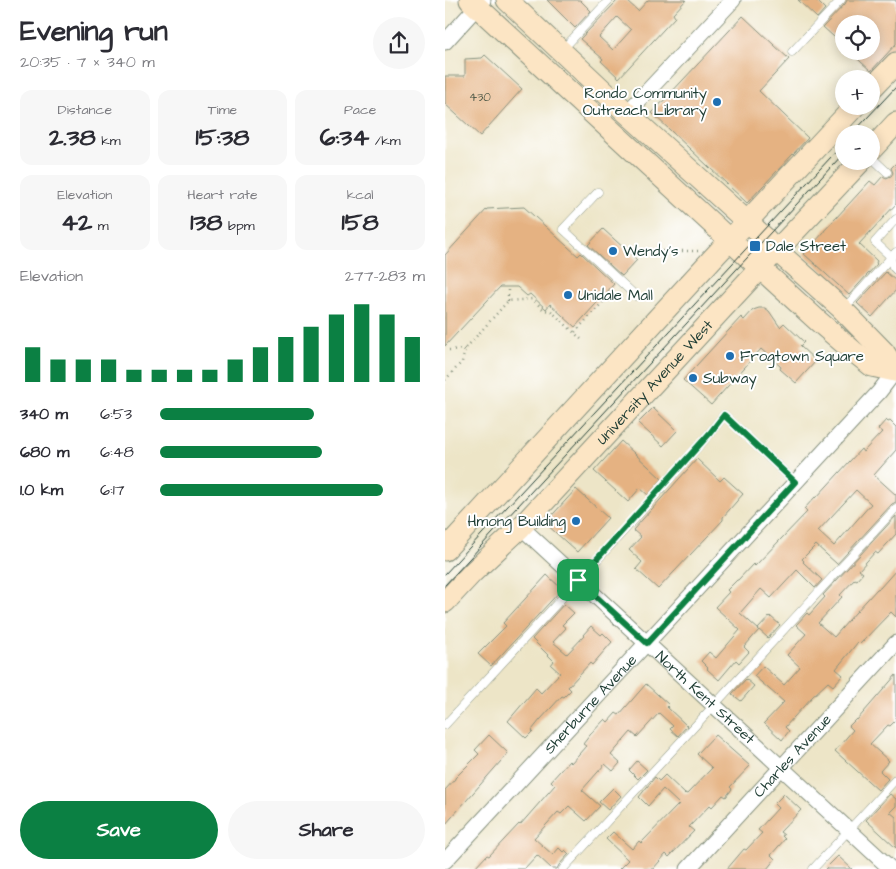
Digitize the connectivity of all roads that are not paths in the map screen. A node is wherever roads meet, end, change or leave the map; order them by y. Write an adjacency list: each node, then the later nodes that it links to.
1 (507, 0): 7 (main road)
2 (609, 0): 7 (lane)
3 (733, 0): 11 (street)
4 (841, 0): 8 (lane)
5 (477, 2): 6 (street); 21 (main road)
6 (445, 42)
7 (562, 51): 11 (main road)
8 (792, 52)
9 (896, 62): 10 (main road)
10 (880, 79)
11 (627, 112): 20 (main road)
12 (847, 115): 20 (main road)
13 (896, 123): 14 (main road)
14 (880, 140)
15 (880, 165): 17 (lane)
16 (853, 170): 22 (main road, University Avenue West)
17 (887, 172)
18 (598, 192): 26 (lane)
19 (896, 219): 23 (lane)
20 (747, 222): 21 (main road); 22 (main road)
21 (730, 240): 24 (main road); 32 (main road)
22 (777, 251): 24 (main road, University Avenue West); 27 (main road)
23 (893, 255): 25 (lane); 27 (lane)
24 (760, 268): 28 (main road); 31 (main road, University Avenue West)
25 (896, 270)
26 (636, 296)
27 (841, 308): 28 (main road)
28 (896, 371): 29 (street, Sherburne Avenue)
29 (795, 482): 33 (lane); 35 (street, Sherburne Avenue)
30 (896, 508): 37 (lane)
31 (521, 527): 33 (street, North Kent Street); 34 (main road, University Avenue West)
32 (445, 550)
33 (578, 580): 35 (street, North Kent Street); 38 (lane)
34 (445, 602)
35 (647, 643): 37 (street, North Kent Street); 42 (street, Sherburne Avenue)
36 (896, 643): 39 (street, Charles Avenue)
37 (714, 705): 39 (street, North Kent Street); 43 (lane)
38 (445, 725)
39 (781, 768): 41 (street, North Kent Street); 44 (street, Charles Avenue)
40 (896, 779): 41 (lane)
41 (849, 831): 45 (lane); 46 (street, North Kent Street)
42 (445, 861)
43 (563, 869)
44 (689, 869)
45 (813, 869)
46 (891, 869)

